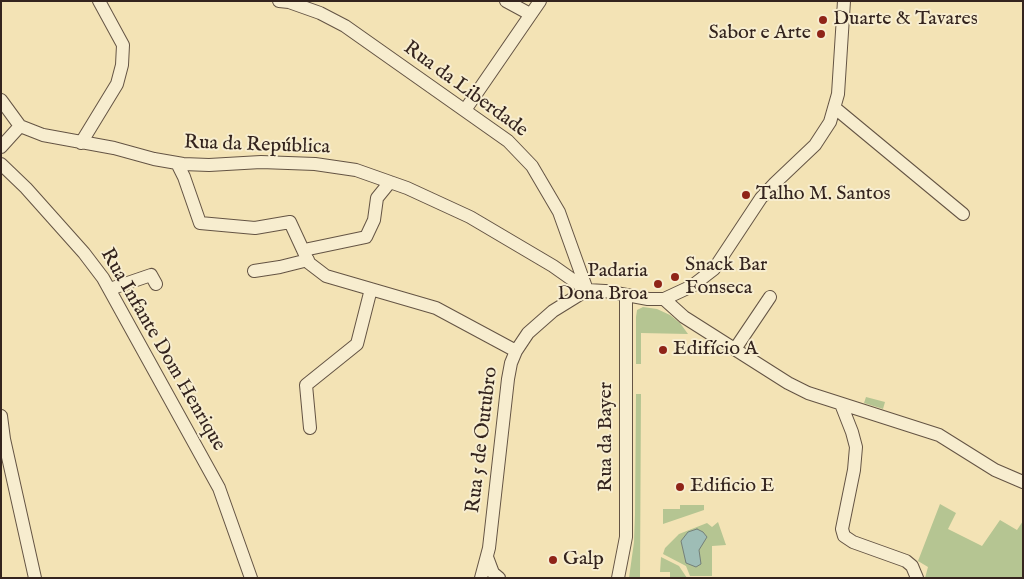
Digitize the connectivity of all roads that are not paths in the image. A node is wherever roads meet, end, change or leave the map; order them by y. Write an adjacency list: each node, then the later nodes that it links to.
1 (99, 1): 12 (street)
2 (279, 1): 6 (street, Rua da Liberdade)
3 (506, 1): 7 (street)
4 (540, 1): 7 (street)
5 (844, 1): 9 (street)
6 (289, 2): 10 (street, Rua da Liberdade)
7 (530, 14): 10 (street)
8 (1, 100): 11 (street)
9 (834, 108): 17 (street); 26 (street)
10 (466, 110): 23 (street, Rua da Liberdade)
11 (20, 126): 12 (street, Rua da República); 13 (street)
12 (81, 143): 14 (street, Rua da República)
13 (1, 147)
14 (177, 163): 16 (street, Rua da República); 18 (street)
15 (1, 164): 21 (street, Rua Infante Dom Henrique)
16 (390, 182): 18 (street); 23 (street, Rua da República)
17 (963, 214)
18 (306, 255): 19 (street); 22 (street)
19 (254, 270)
20 (156, 284): 21 (street)
21 (110, 289): 35 (street, Rua Infante Dom Henrique)
22 (371, 289): 28 (street); 31 (street)
23 (587, 290): 24 (street); 28 (street, Rua 5 de Outubro)
24 (626, 296): 26 (street); 38 (street, Rua da Bayer)
25 (770, 297): 27 (street)
26 (664, 299): 27 (street)
27 (735, 349): 29 (street)
28 (516, 351): 33 (street, Rua 5 de Outubro)
29 (841, 404): 32 (street); 39 (street)
30 (1, 416): 34 (street)
31 (310, 428)
32 (1023, 482)
33 (487, 557): 36 (street, Rua 5 de Outubro); 37 (street)
34 (35, 578)
35 (251, 578)
36 (481, 578)
37 (499, 578)
38 (618, 578)
39 (917, 578)

